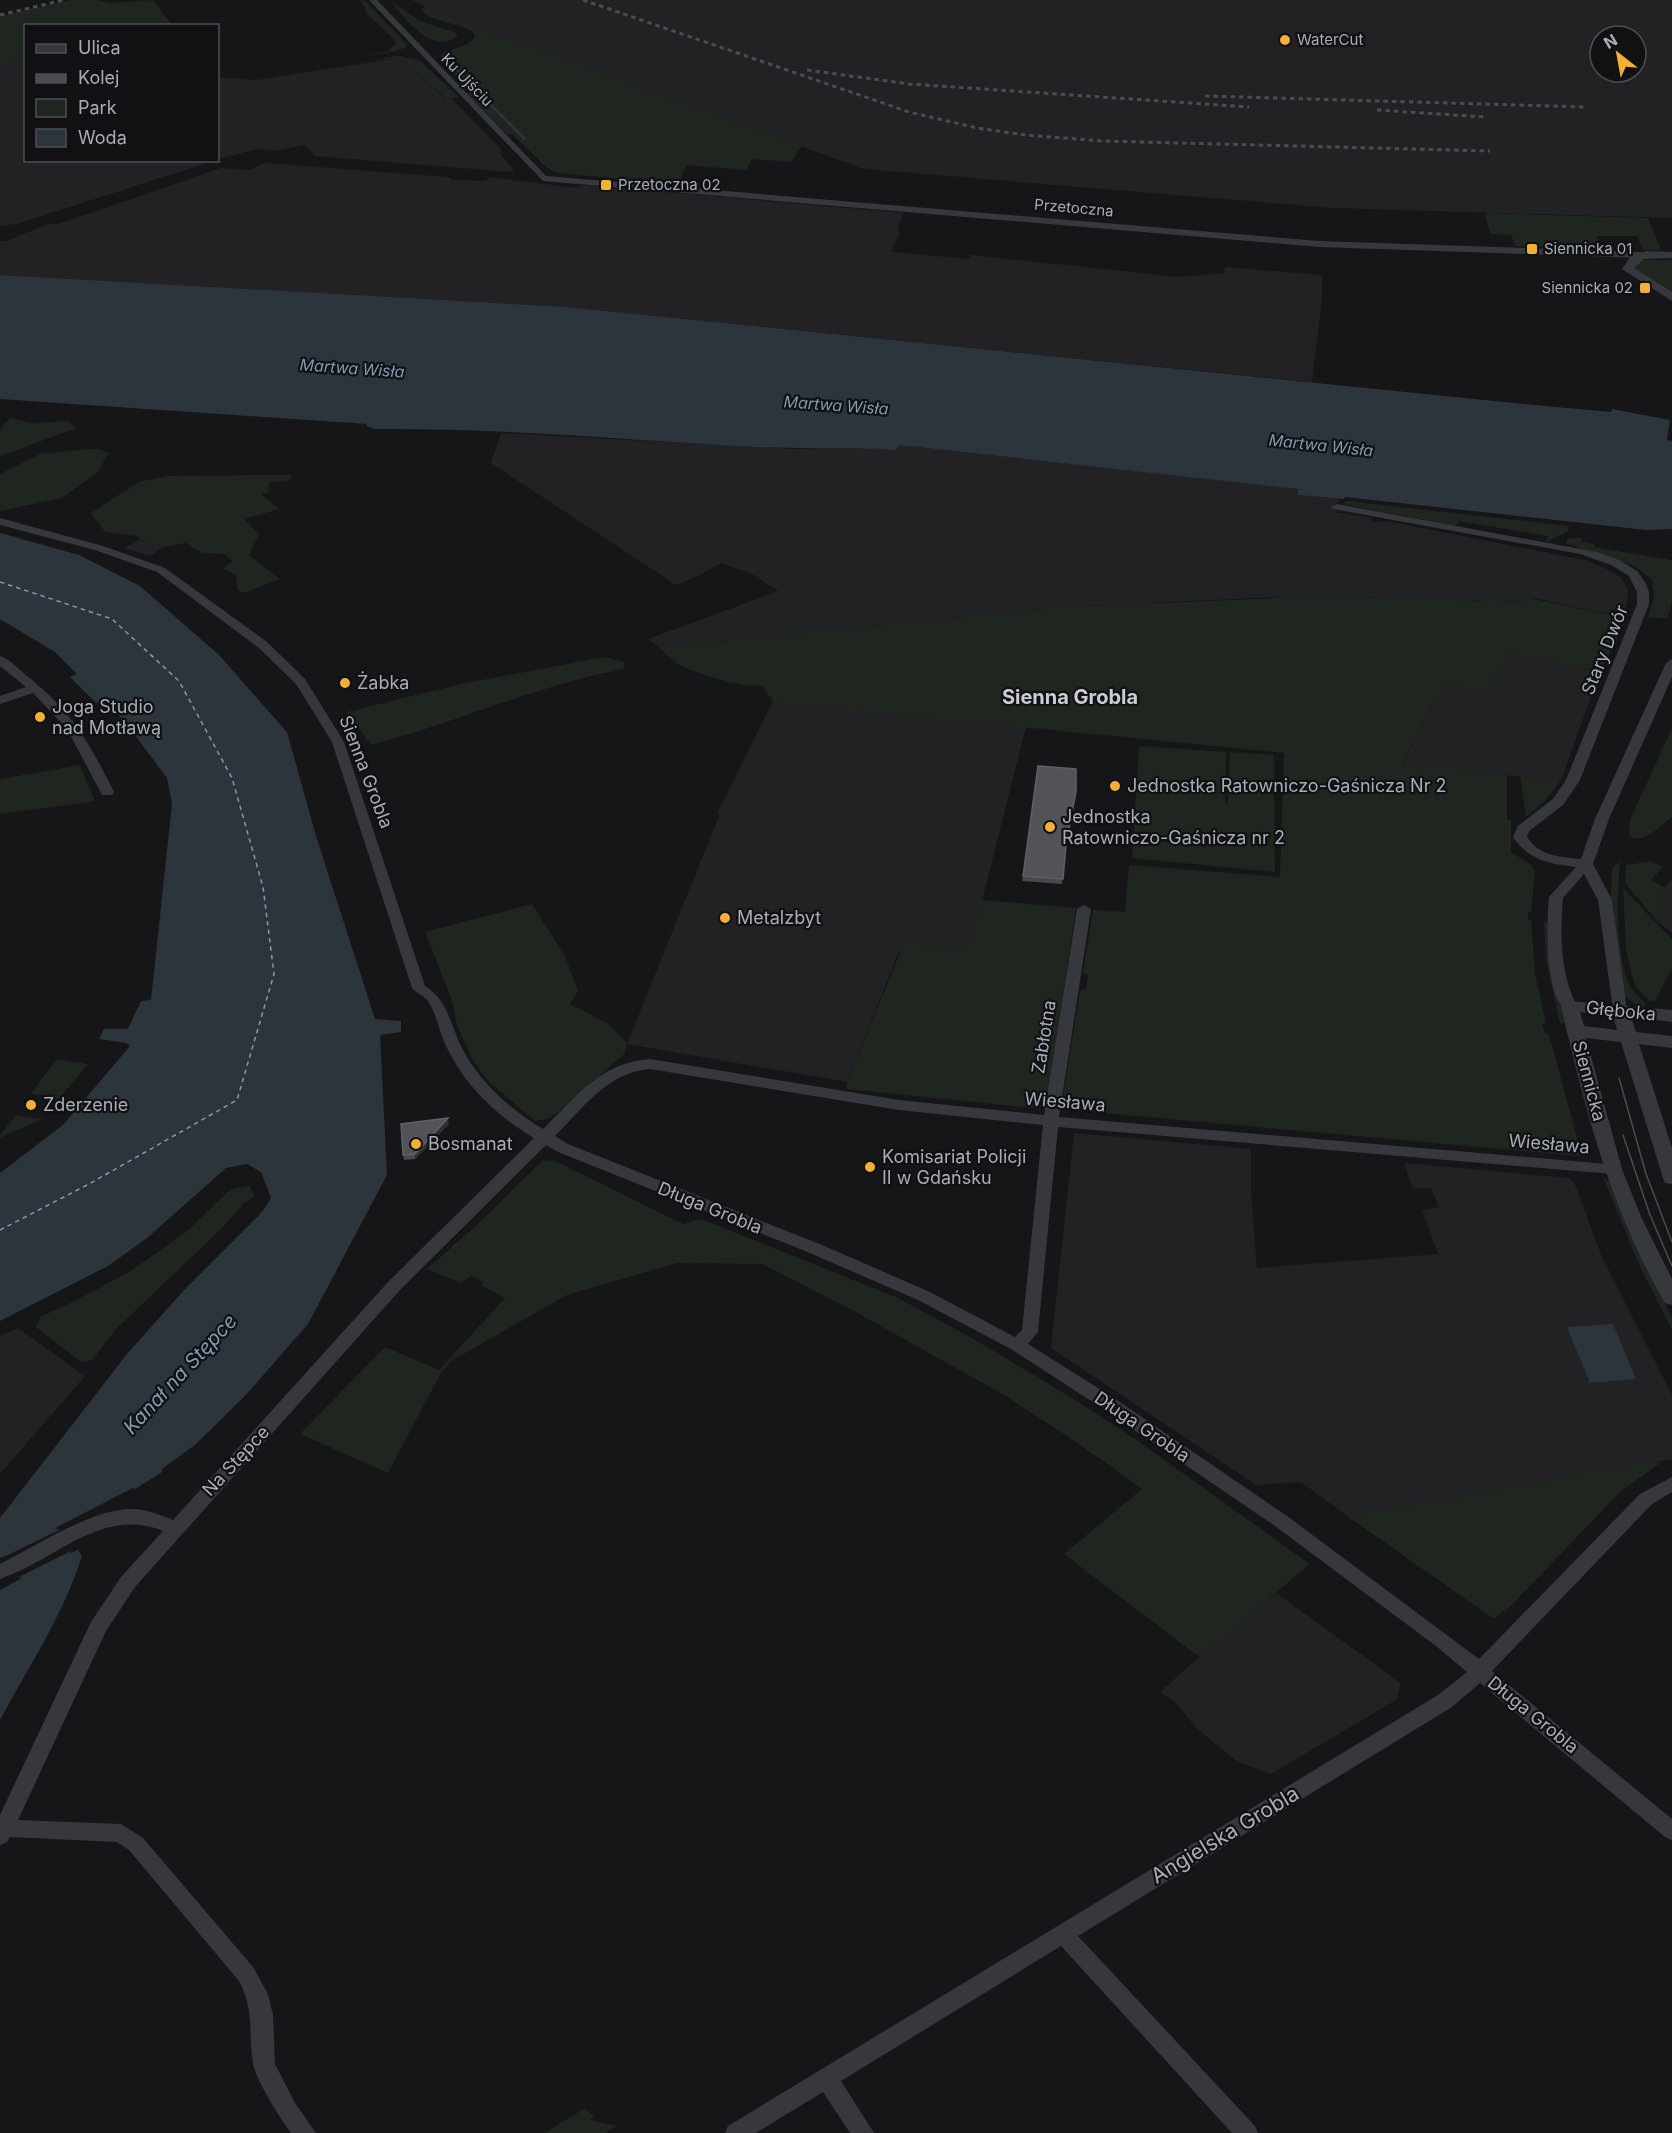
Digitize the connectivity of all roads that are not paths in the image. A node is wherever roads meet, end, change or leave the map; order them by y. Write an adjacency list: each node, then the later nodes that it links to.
1 (373, 0): 2 (street, Ku Ujściu)
2 (543, 178): 3 (street, Przetoczna)
3 (1603, 254): 4 (street, Przetoczna); 6 (street, Przetoczna)
4 (1642, 255): 5 (street, Przetoczna); 6 (street)
5 (1672, 255)
6 (1628, 269): 7 (street, Przetoczna)
7 (1672, 297)
8 (1337, 507): 15 (street, Stary Dwór)
9 (0, 521): 24 (street, Sienna Grobla)
10 (0, 660): 12 (street)
11 (1672, 663): 15 (street, Siennicka)
12 (34, 688): 13 (street); 14 (street)
13 (0, 700)
14 (106, 792)
15 (1586, 864): 17 (street, Siennicka); 18 (street)
16 (1084, 909): 23 (street, Zabłotna)
17 (1570, 1006): 18 (street, Głęboka); 20 (street, Siennicka)
18 (1620, 1010): 19 (street, Głęboka); 21 (street)
19 (1672, 1016)
20 (1576, 1031): 21 (street, Głęboka); 25 (street, Siennicka)
21 (1627, 1036): 22 (street, Głęboka); 26 (street)
22 (1672, 1042)
23 (1051, 1121): 24 (street, Wiesława); 25 (street, Wiesława); 28 (street, Zabłotna)
24 (544, 1137): 28 (street, Długa Grobla); 30 (street, Na Stępce)
25 (1613, 1169): 27 (street, Siennicka)
26 (1672, 1178)
27 (1672, 1298)
28 (1017, 1345): 32 (street, Długa Grobla)
29 (1672, 1484): 32 (street, Angielska Grobla)
30 (174, 1528): 31 (street); 34 (street, Na Stępce)
31 (6, 1569)
32 (1480, 1671): 33 (street, Długa Grobla); 35 (street, Angielska Grobla)
33 (1672, 1831)
34 (2, 1832): 37 (street)
35 (1063, 1934): 36 (street, Angielska Grobla); 40 (street)
36 (826, 2078): 38 (street, Angielska Grobla); 39 (street)
37 (305, 2133)
38 (736, 2133)
39 (863, 2133)
40 (1247, 2133)

